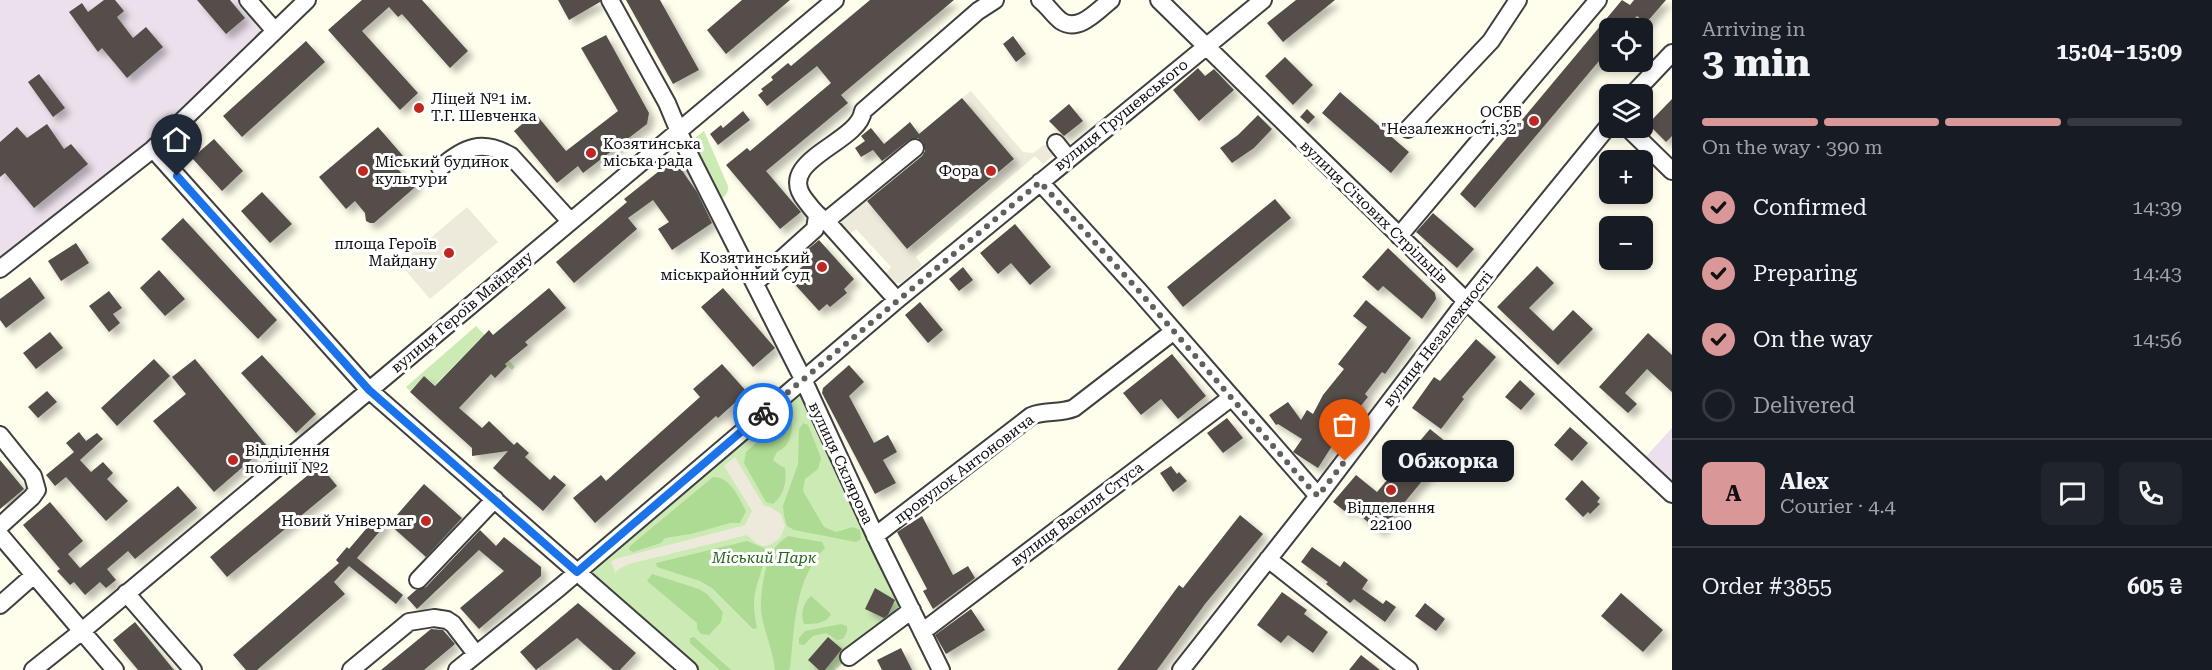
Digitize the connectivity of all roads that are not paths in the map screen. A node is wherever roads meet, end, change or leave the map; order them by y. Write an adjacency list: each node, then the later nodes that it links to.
1 (248, 0): 12 (street)
2 (307, 0): 12 (street)
3 (610, 0): 17 (street, вулиця Склярова)
4 (835, 0): 17 (street, вулиця Героїв Майдану)
5 (995, 0): 27 (street)
6 (1040, 0): 7 (street)
7 (1111, 0)
8 (1159, 0): 13 (street, вулиця Січових Стрільців)
9 (1263, 0): 13 (street, вулиця Грушевського)
10 (1518, 0): 16 (street)
11 (1598, 0): 29 (street)
12 (275, 31): 22 (street)
13 (1206, 47): 23 (street, вулиця Грушевського); 29 (street, вулиця Січових Стрільців)
14 (1672, 52): 15 (street)
15 (1642, 84)
16 (1408, 129)
17 (678, 130): 28 (street, вулиця Героїв Майдану); 31 (street, вулиця Склярова)
18 (1599, 138): 33 (street, вулиця Незалежності)
19 (1638, 138): 25 (street)
20 (1056, 143): 23 (street)
21 (915, 148): 27 (street)
22 (153, 149): 30 (street); 36 (street)
23 (1068, 158): 26 (street, вулиця Грушевського)
24 (440, 168): 28 (street)
25 (1672, 171)
26 (1040, 182): 32 (street, вулиця Грушевського); 34 (street)
27 (822, 219): 31 (street); 32 (street)
28 (570, 221): 36 (street, вулиця Героїв Майдану)
29 (1399, 236): 33 (street, вулиця Січових Стрільців)
30 (0, 269)
31 (755, 283): 35 (street, вулиця Склярова)
32 (897, 300): 35 (street, вулиця Грушевського)
33 (1466, 301): 39 (street, вулиця Січових Стрільців); 40 (street, вулиця Незалежності)
34 (1174, 331): 37 (street); 44 (street, провулок Антоновича)
35 (803, 379): 44 (street, вулиця Склярова); 46 (street, вулиця Грушевського)
36 (369, 390): 41 (street); 49 (street, вулиця Героїв Майдану)
37 (1232, 397): 40 (street); 53 (street, вулиця Василя Стуса)
38 (0, 435): 42 (street)
39 (1672, 494)
40 (1318, 496): 45 (street, вулиця Незалежності)
41 (495, 499): 46 (street); 48 (street)
42 (0, 526)
43 (0, 534): 47 (street)
44 (875, 536): 51 (street, вулиця Склярова)
45 (1268, 559): 63 (street, вулиця Незалежності); 64 (street)
46 (577, 572): 54 (street, вулиця Грушевського); 61 (street)
47 (34, 575): 50 (street); 52 (street)
48 (418, 580)
49 (126, 593): 52 (street, вулиця Героїв Майдану); 58 (street)
50 (0, 605)
51 (912, 610): 53 (street, вулиця Склярова); 55 (street)
52 (82, 631): 56 (street, вулиця Героїв Майдану); 57 (street)
53 (922, 632): 62 (street, вулиця Склярова)
54 (476, 654): 59 (street); 60 (street, вулиця Грушевського)
55 (849, 657)
56 (33, 670)
57 (115, 670)
58 (193, 670)
59 (351, 670)
60 (457, 670)
61 (688, 670)
62 (941, 670)
63 (1181, 670)
64 (1409, 670)

